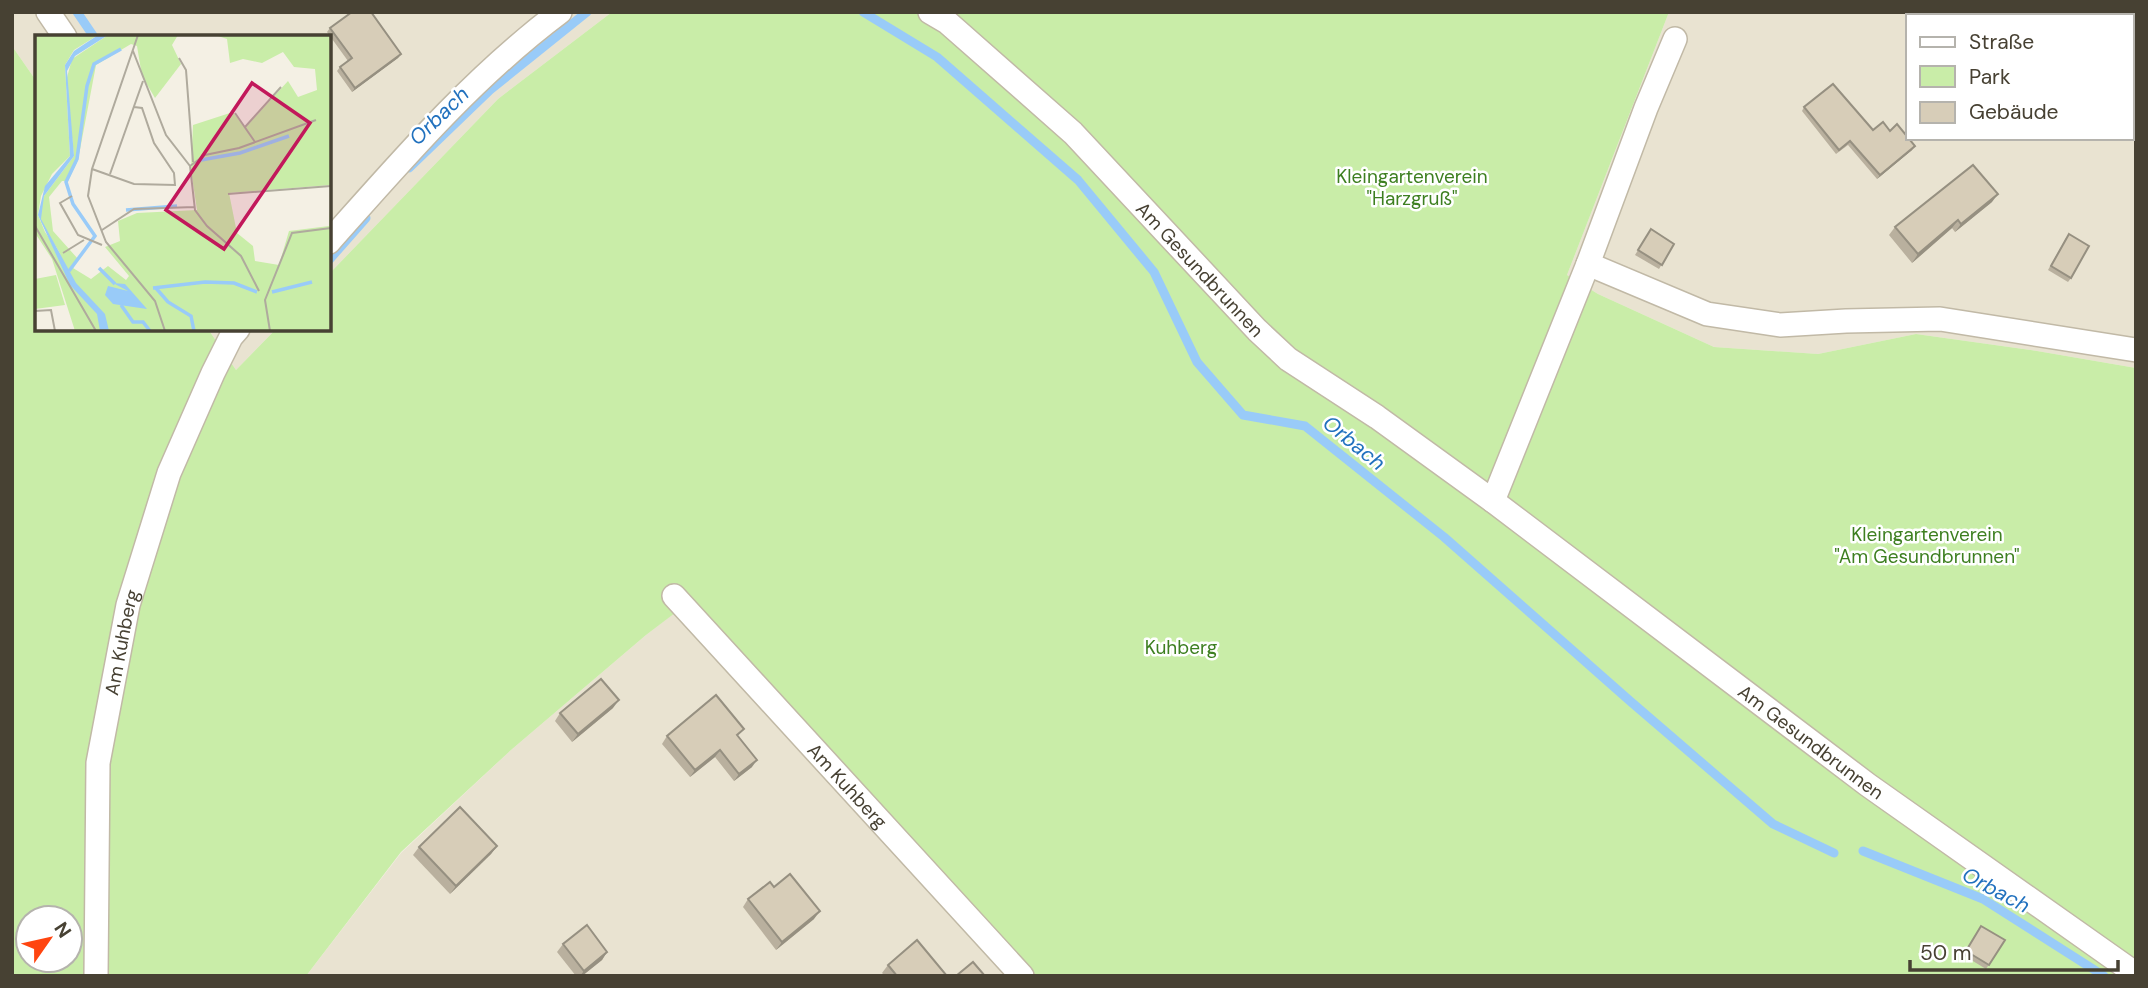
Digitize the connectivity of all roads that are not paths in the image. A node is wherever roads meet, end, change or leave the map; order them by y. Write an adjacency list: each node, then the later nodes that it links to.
1 (48, 12): 4 (street)
2 (560, 12): 6 (street)
3 (930, 12): 10 (street, Am Gesundbrunnen)
4 (64, 35)
5 (1675, 38): 7 (street)
6 (331, 240)
7 (1588, 264): 9 (street); 10 (street)
8 (236, 331): 13 (street, Am Kuhberg)
9 (2136, 350)
10 (1493, 501): 12 (street, Am Gesundbrunnen)
11 (674, 596): 14 (street, Am Kuhberg)
12 (2136, 974)
13 (96, 976)
14 (1022, 976)

